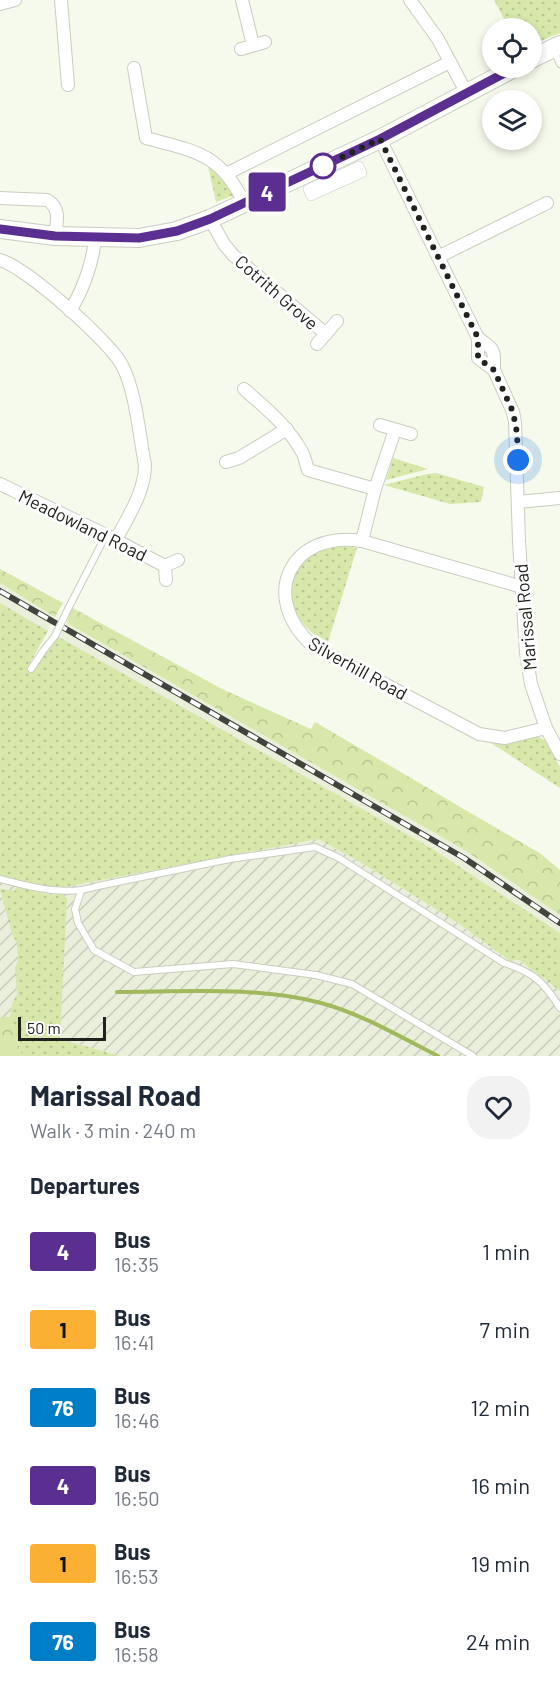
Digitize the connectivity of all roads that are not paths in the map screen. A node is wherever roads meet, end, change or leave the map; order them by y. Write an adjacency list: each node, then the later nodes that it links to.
1 (15, 0): 5 (street)
2 (61, 0): 12 (street)
3 (242, 0): 6 (street)
4 (410, 0): 9 (street)
5 (0, 4)
6 (253, 45)
7 (557, 53): 8 (main road)
8 (542, 56)
9 (450, 62): 13 (street); 15 (street)
10 (134, 68): 15 (street)
11 (496, 78): 13 (main road)
12 (68, 85)
13 (467, 94): 14 (main road)
14 (380, 139): 18 (main road); 24 (street, Marissal Road)
15 (226, 174): 18 (street)
16 (311, 196): 16 (street)
17 (0, 198): 22 (street)
18 (244, 203): 20 (main road)
19 (547, 203): 24 (street)
20 (210, 219): 23 (main road); 28 (street, Cotrith Grove)
21 (0, 229): 22 (main road)
22 (55, 236): 23 (main road)
23 (95, 238): 26 (street)
24 (438, 257): 39 (street, Marissal Road)
25 (0, 260): 26 (street)
26 (70, 310): 40 (street)
27 (337, 321): 28 (street, Cotrith Grove)
28 (326, 334): 29 (street, Cotrith Grove)
29 (317, 344)
30 (244, 389): 32 (street)
31 (380, 425): 33 (street)
32 (286, 429): 35 (street); 37 (street)
33 (395, 430): 34 (street); 37 (street)
34 (411, 434)
35 (226, 462)
36 (0, 484): 40 (street, Meadowland Road)
37 (375, 489): 41 (street)
38 (560, 498): 39 (street)
39 (518, 502): 45 (street, Marissal Road)
40 (111, 537): 43 (street, Meadowland Road); 46 (lane, bridge)
41 (362, 541): 45 (street, Silverhill Road); 47 (street, Silverhill Road)
42 (178, 560): 43 (street, Meadowland Road)
43 (165, 566): 44 (street, Meadowland Road)
44 (166, 580)
45 (522, 587): 47 (street, Marissal Road)
46 (31, 669)
47 (546, 728): 48 (street, Marissal Road)
48 (560, 754)
49 (0, 879): 50 (lane)
50 (81, 891): 51 (lane); 52 (lane)
51 (560, 1008)
52 (473, 1056)

